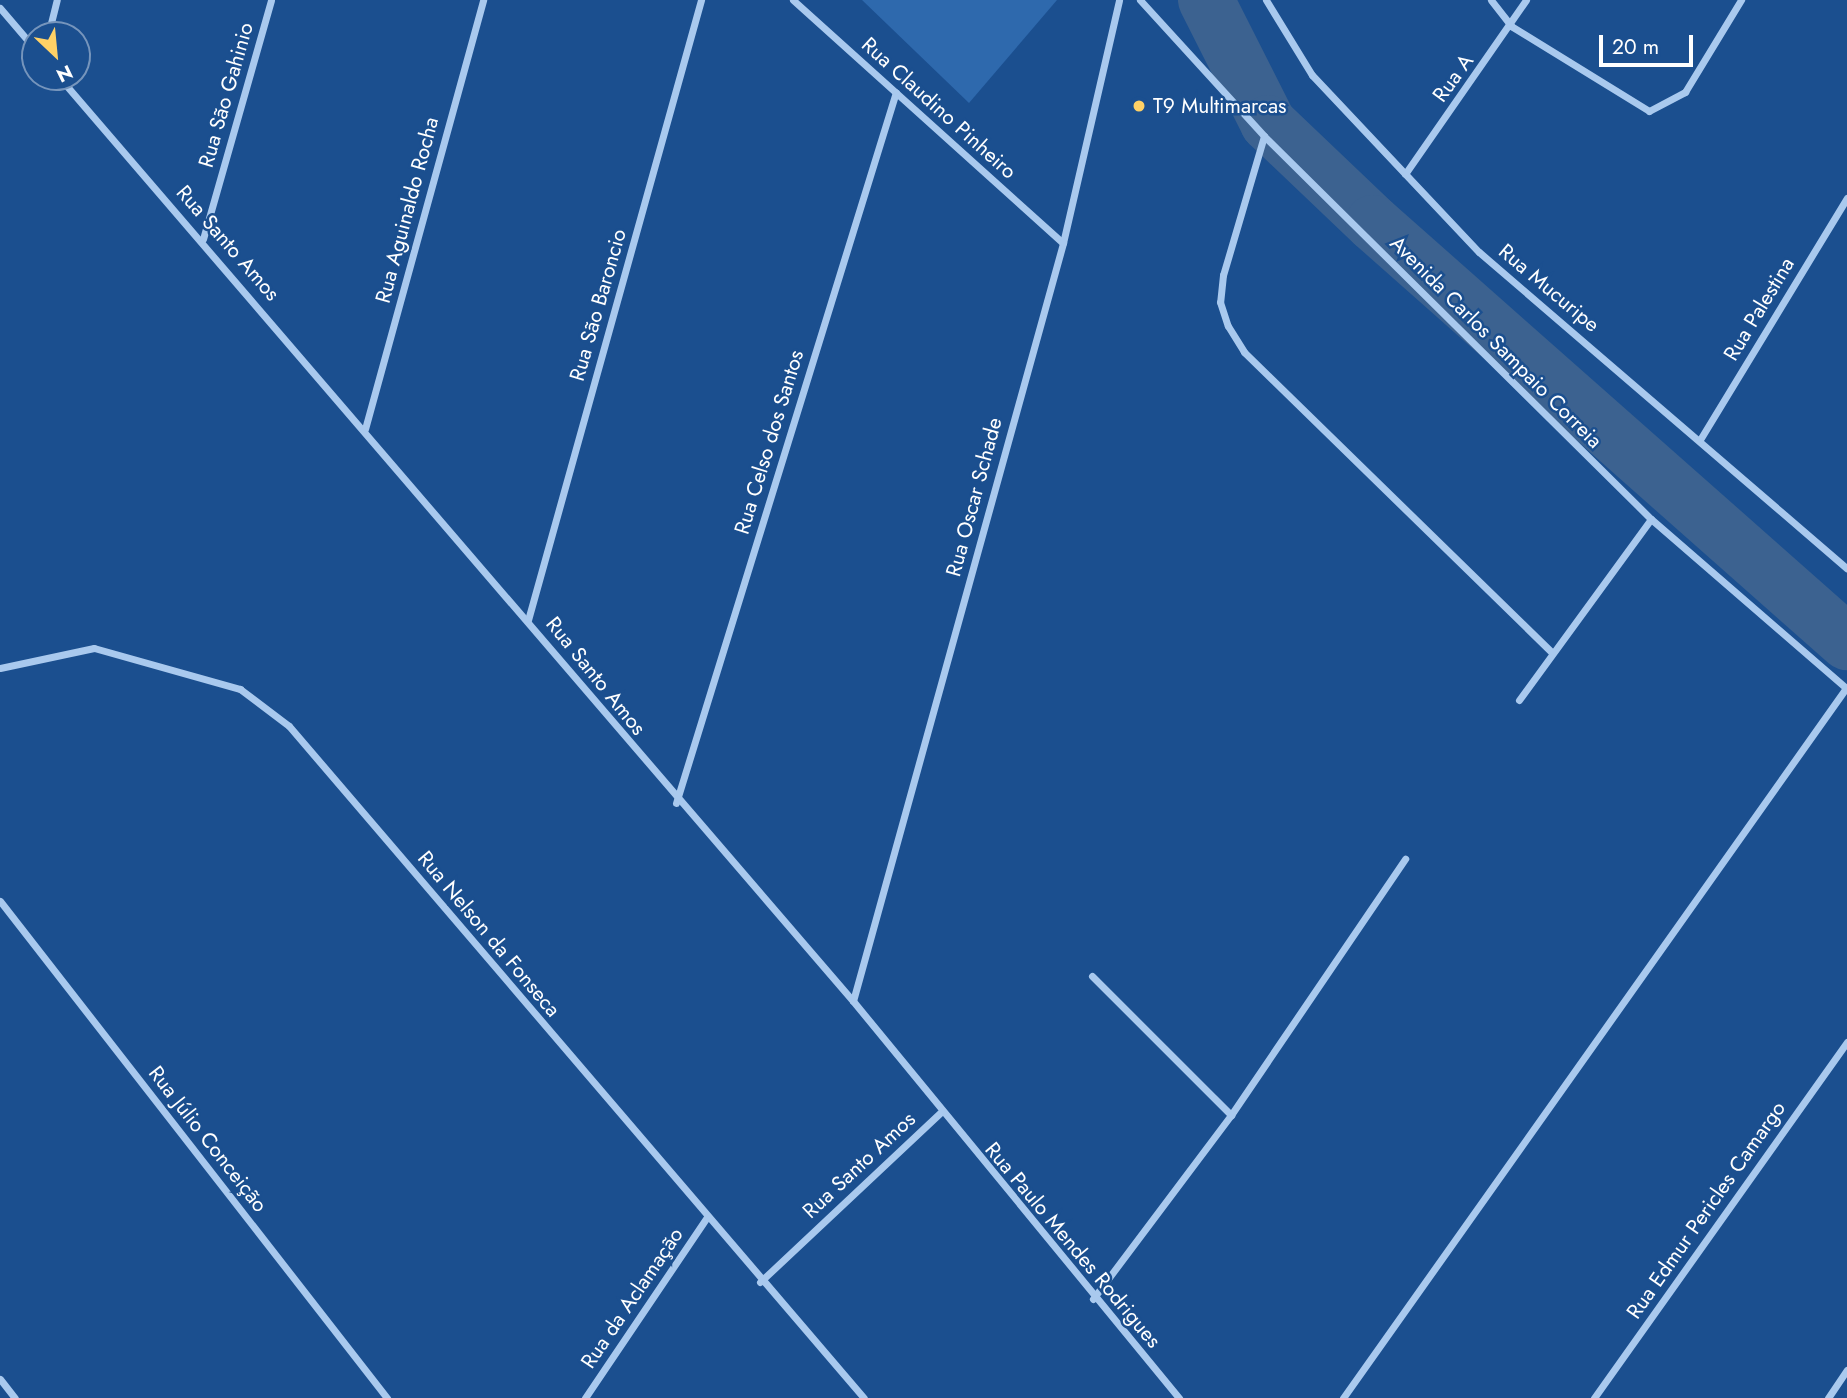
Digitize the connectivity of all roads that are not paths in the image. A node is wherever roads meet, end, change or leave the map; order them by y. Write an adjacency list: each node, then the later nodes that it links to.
1 (57, 0): 13 (street)
2 (271, 0): 21 (street, Rua São Gahinio)
3 (483, 0): 23 (street, Rua Aguinaldo Rocha)
4 (701, 0): 27 (street, Rua São Baroncio)
5 (793, 0): 17 (street, Rua Claudino Pinheiro)
6 (1119, 0): 22 (street, Rua Oscar Schade)
7 (1140, 0): 18 (street, Avenida Carlos Sampaio Correia)
8 (1266, 0): 19 (street, Rua Mucuripe)
9 (1492, 0): 14 (street)
10 (1526, 0): 14 (street, Rua A)
11 (1741, 0): 14 (street)
12 (0, 8): 15 (street)
13 (52, 21)
14 (1511, 26): 19 (street, Rua A)
15 (21, 33)
16 (71, 91): 21 (street, Rua Santo Amos)
17 (896, 92): 22 (street, Rua Claudino Pinheiro); 32 (street, Rua Celso dos Santos)
18 (1264, 136): 25 (street, Avenida Carlos Sampaio Correia); 28 (street)
19 (1405, 174): 24 (street, Rua Mucuripe)
20 (1847, 198): 24 (street, Rua Palestina)
21 (203, 239): 23 (street, Rua Santo Amos)
22 (1063, 243): 36 (street, Rua Oscar Schade)
23 (365, 429): 27 (street, Rua Santo Amos)
24 (1701, 438): 26 (street, Rua Mucuripe)
25 (1651, 519): 28 (street); 30 (street, Avenida Carlos Sampaio Correia)
26 (1847, 568)
27 (528, 620): 32 (street, Rua Santo Amos)
28 (1551, 652): 31 (street)
29 (0, 668): 40 (street, Rua Nelson da Fonseca)
30 (1846, 689): 50 (street)
31 (1519, 700)
32 (676, 803): 36 (street, Rua Santo Amos)
33 (1405, 859): 39 (street)
34 (0, 901): 46 (street, Rua Júlio Conceição)
35 (1093, 976): 39 (street)
36 (853, 1001): 38 (street, Rua Santo Amos)
37 (1847, 1042): 51 (street, Rua Edmur Pericles Camargo)
38 (940, 1113): 41 (street, Rua Santo Amos); 42 (street, Rua Paulo Mendes Rodrigues)
39 (1231, 1115): 42 (street)
40 (707, 1217): 41 (street, Rua Nelson da Fonseca); 47 (street, Rua da Aclamação)
41 (760, 1282): 48 (street, Rua Nelson da Fonseca)
42 (1093, 1299): 49 (street, Rua Paulo Mendes Rodrigues)
43 (1847, 1370): 52 (street)
44 (0, 1379): 45 (street)
45 (15, 1398)
46 (387, 1398)
47 (586, 1398)
48 (864, 1398)
49 (1180, 1398)
50 (1343, 1398)
51 (1594, 1398)
52 (1828, 1398)

